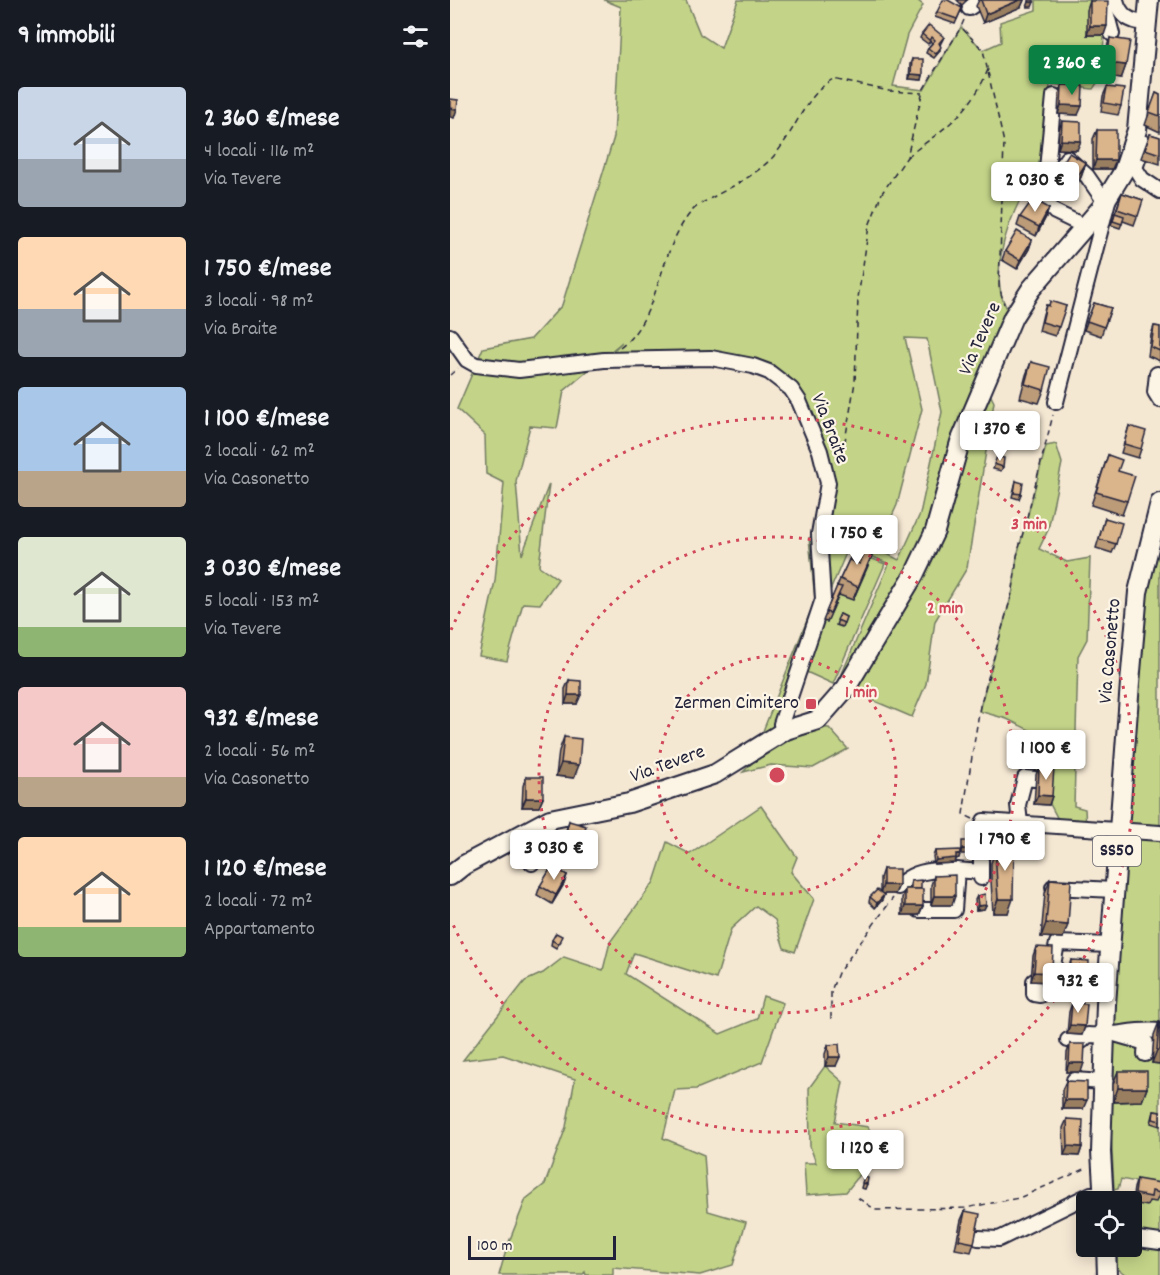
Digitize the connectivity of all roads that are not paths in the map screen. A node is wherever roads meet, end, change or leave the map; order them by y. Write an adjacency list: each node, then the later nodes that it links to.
1 (981, 0): 5 (street)
2 (1103, 0): 7 (street)
3 (1116, 0): 6 (street)
4 (1149, 0): 6 (main road, Via Tevere)
5 (969, 8)
6 (1146, 23): 9 (main road, Via Tevere)
7 (1112, 34)
8 (1054, 96): 10 (street)
9 (1134, 140): 11 (street); 12 (main road, Via Tevere)
10 (1045, 190): 12 (street); 13 (street)
11 (1160, 192)
12 (1107, 198): 13 (main road, Via Tevere); 17 (street)
13 (1086, 227): 20 (main road, Via Tevere)
14 (450, 336): 20 (street, Via Braite)
15 (1157, 374): 16 (street)
16 (1160, 400)
17 (1056, 402)
18 (1160, 502): 19 (main road, Via Casonetto / SS50)
19 (1157, 528): 24 (main road, Via Casonetto / SS50)
20 (783, 732): 22 (main road, Via Tevere)
21 (1035, 778): 23 (street)
22 (550, 819): 26 (street); 28 (main road, Via Tevere)
23 (1020, 823): 24 (street); 27 (street)
24 (1119, 828): 25 (street); 31 (main road, Via Casonetto / SS50)
25 (1160, 832)
26 (532, 863)
27 (957, 870): 29 (street); 32 (street)
28 (450, 876)
29 (898, 886)
30 (1053, 886): 31 (street)
31 (1114, 890): 33 (main road, Via Casonetto / SS50)
32 (920, 910)
33 (1110, 945): 34 (street); 36 (main road, Via Casonetto / SS50)
34 (1034, 981)
35 (1086, 981): 36 (street)
36 (1107, 982): 38 (main road, Via Casonetto / SS50)
37 (1160, 1031): 38 (street)
38 (1110, 1035): 39 (street); 40 (street); 42 (main road, Via Casonetto / SS50)
39 (1068, 1041)
40 (1144, 1054)
41 (1074, 1080): 42 (street)
42 (1103, 1082): 43 (main road, Via Casonetto / SS50)
43 (1104, 1191)
44 (1076, 1201): 45 (street)
45 (978, 1238)
46 (1142, 1240): 47 (street)
47 (1160, 1242)
48 (1106, 1257): 49 (main road)
49 (1107, 1275)

